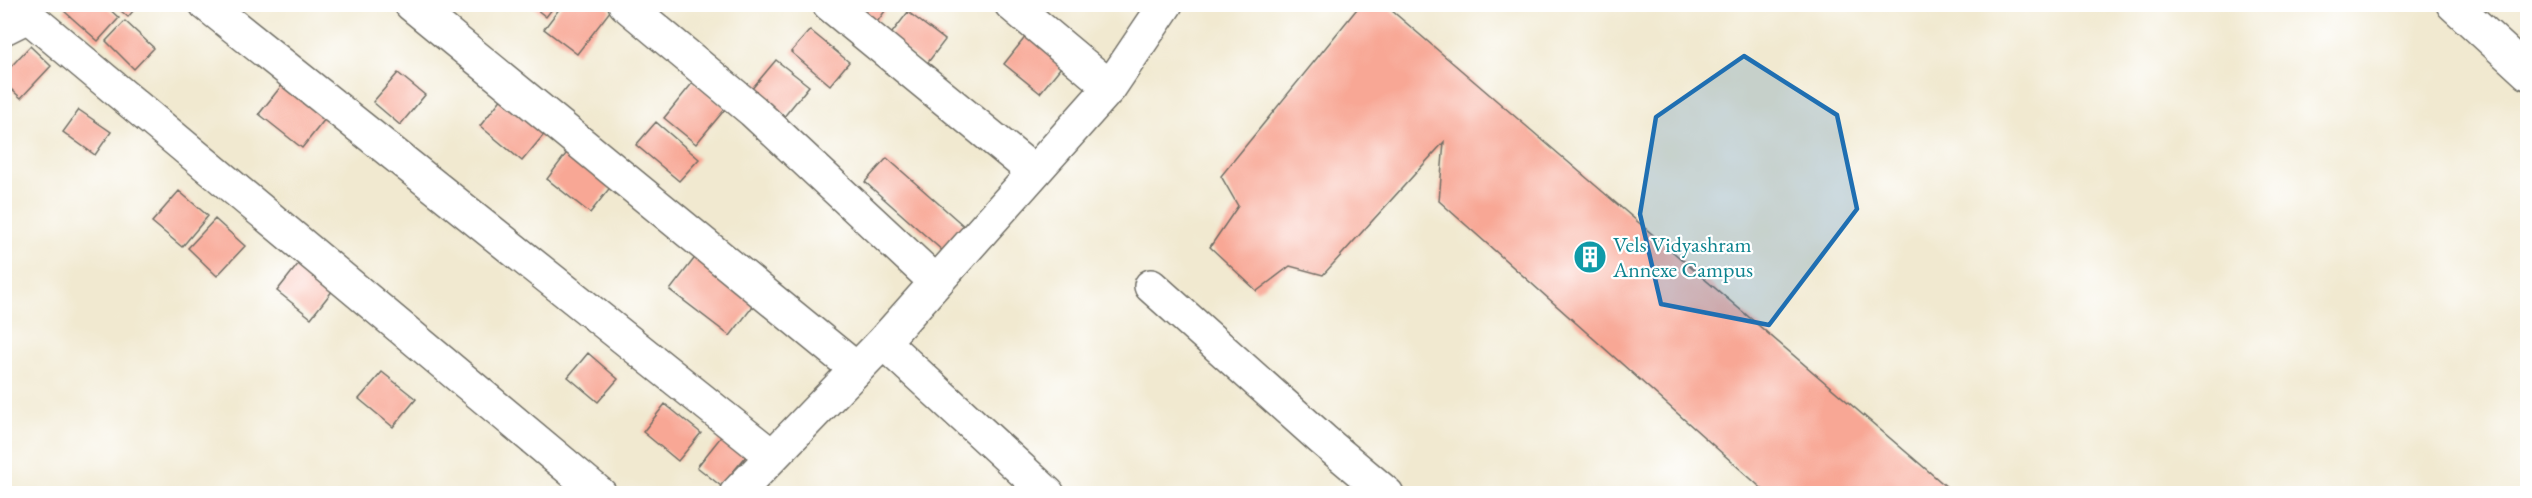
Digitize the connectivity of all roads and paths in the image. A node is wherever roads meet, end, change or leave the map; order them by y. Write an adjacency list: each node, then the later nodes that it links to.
1 (206, 4): 16 (street)
2 (411, 4): 15 (street)
3 (624, 4): 12 (street)
4 (829, 4): 11 (street)
5 (1011, 4): 10 (street)
6 (1166, 4): 10 (street)
7 (2453, 4): 9 (street)
8 (4, 28): 17 (street)
9 (2528, 73)
10 (1110, 87): 11 (street)
11 (1034, 172): 12 (street)
12 (935, 281): 14 (street)
13 (1151, 286): 19 (street)
14 (882, 342): 15 (street); 18 (street)
15 (855, 368): 16 (street)
16 (757, 480)
17 (600, 494)
18 (1048, 494)
19 (1387, 494)

